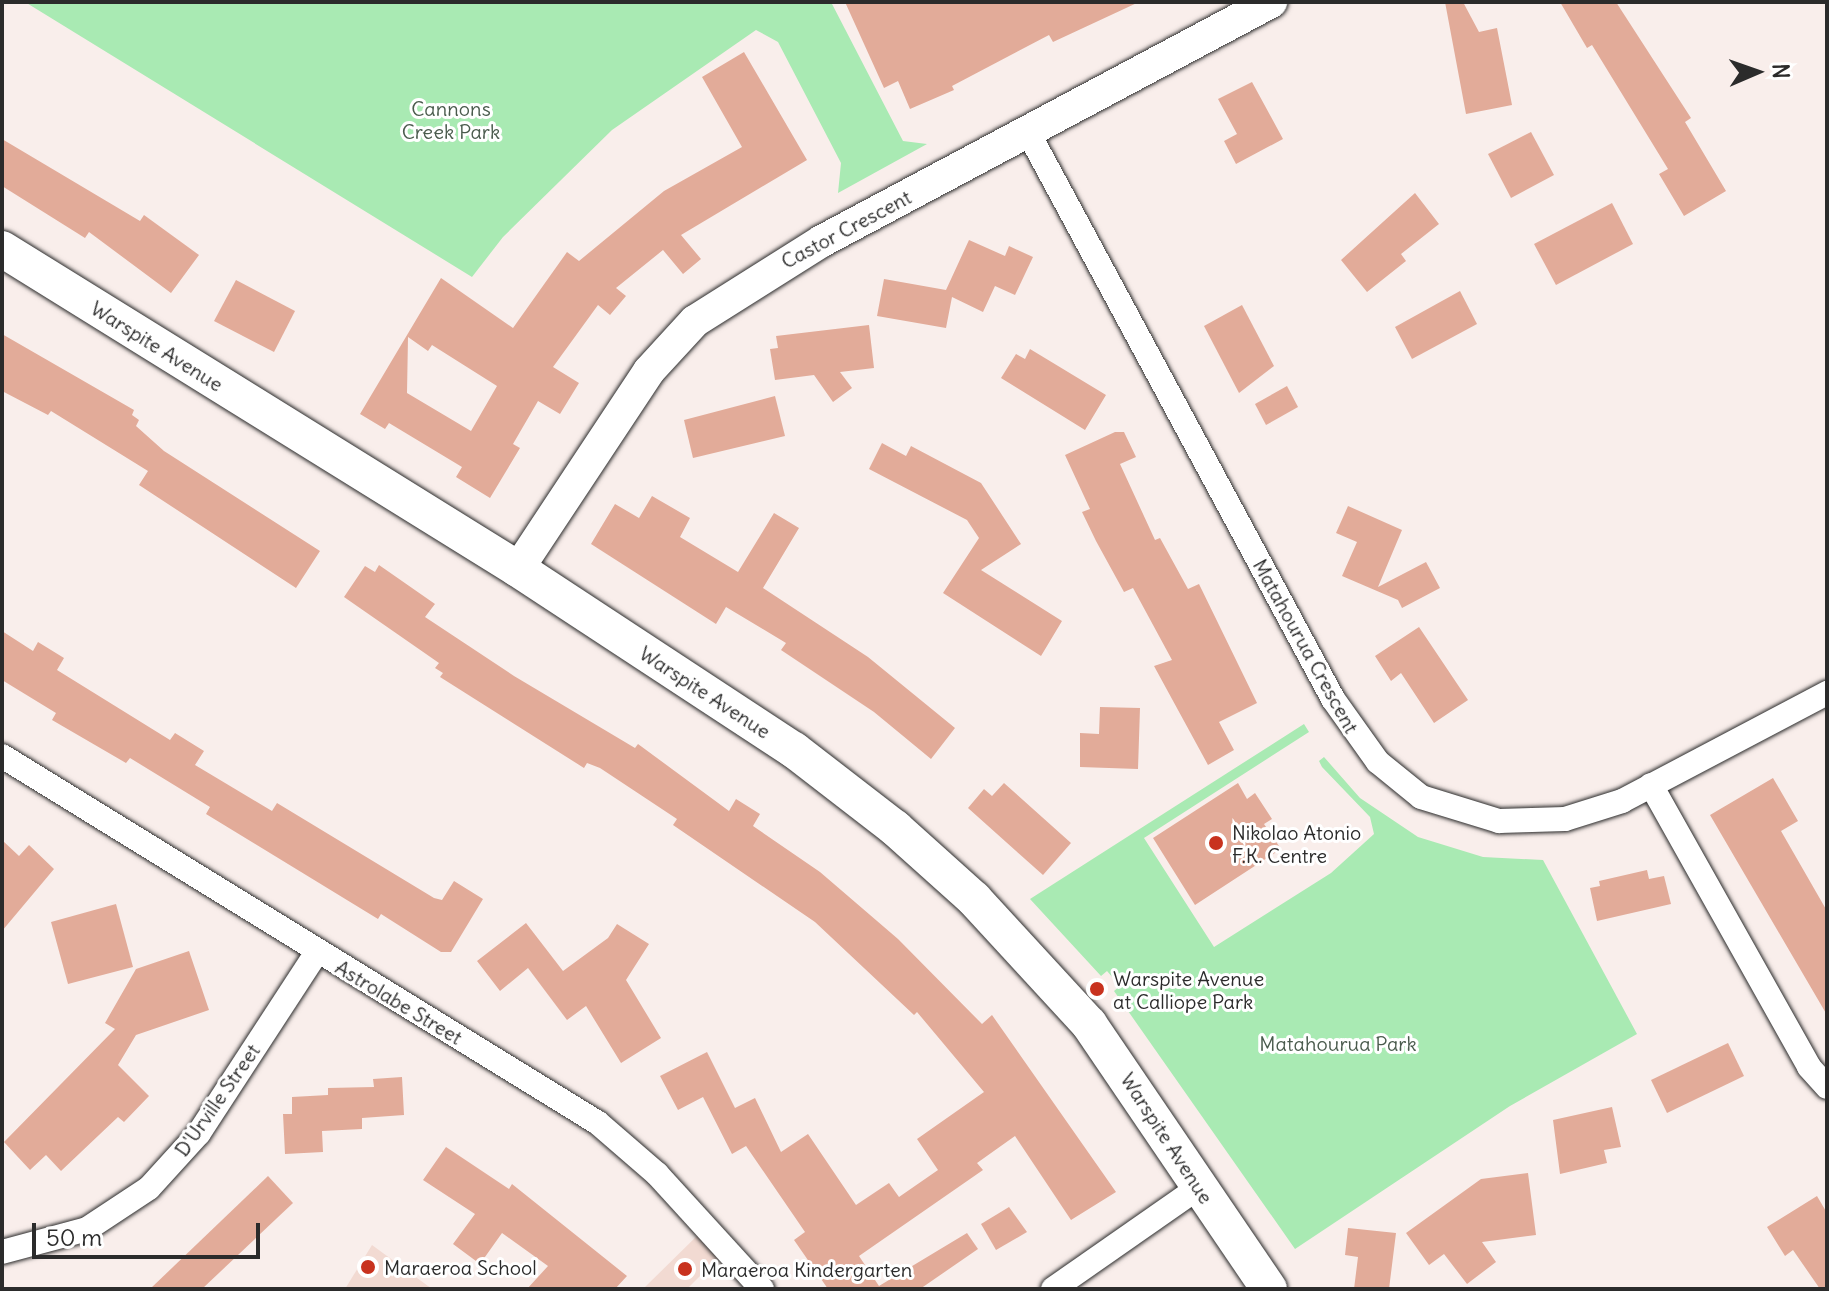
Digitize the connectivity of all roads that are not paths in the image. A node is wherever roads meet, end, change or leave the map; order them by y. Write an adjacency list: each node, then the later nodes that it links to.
1 (1271, 2): 2 (street, Castor Crescent)
2 (1028, 132): 4 (street, Castor Crescent); 7 (street, Matahourua Crescent)
3 (2, 249): 4 (main road, Warspite Avenue)
4 (518, 569): 10 (main road, Warspite Avenue)
5 (1827, 693): 7 (street, Matahourua Crescent)
6 (2, 756): 8 (street, Astrolabe Street)
7 (1651, 785): 9 (street)
8 (317, 952): 11 (street, D'Urville Street); 12 (street, Astrolabe Street)
9 (1827, 1087)
10 (1198, 1188): 13 (street); 14 (main road, Warspite Avenue)
11 (2, 1252)
12 (762, 1289)
13 (1053, 1289)
14 (1269, 1289)

